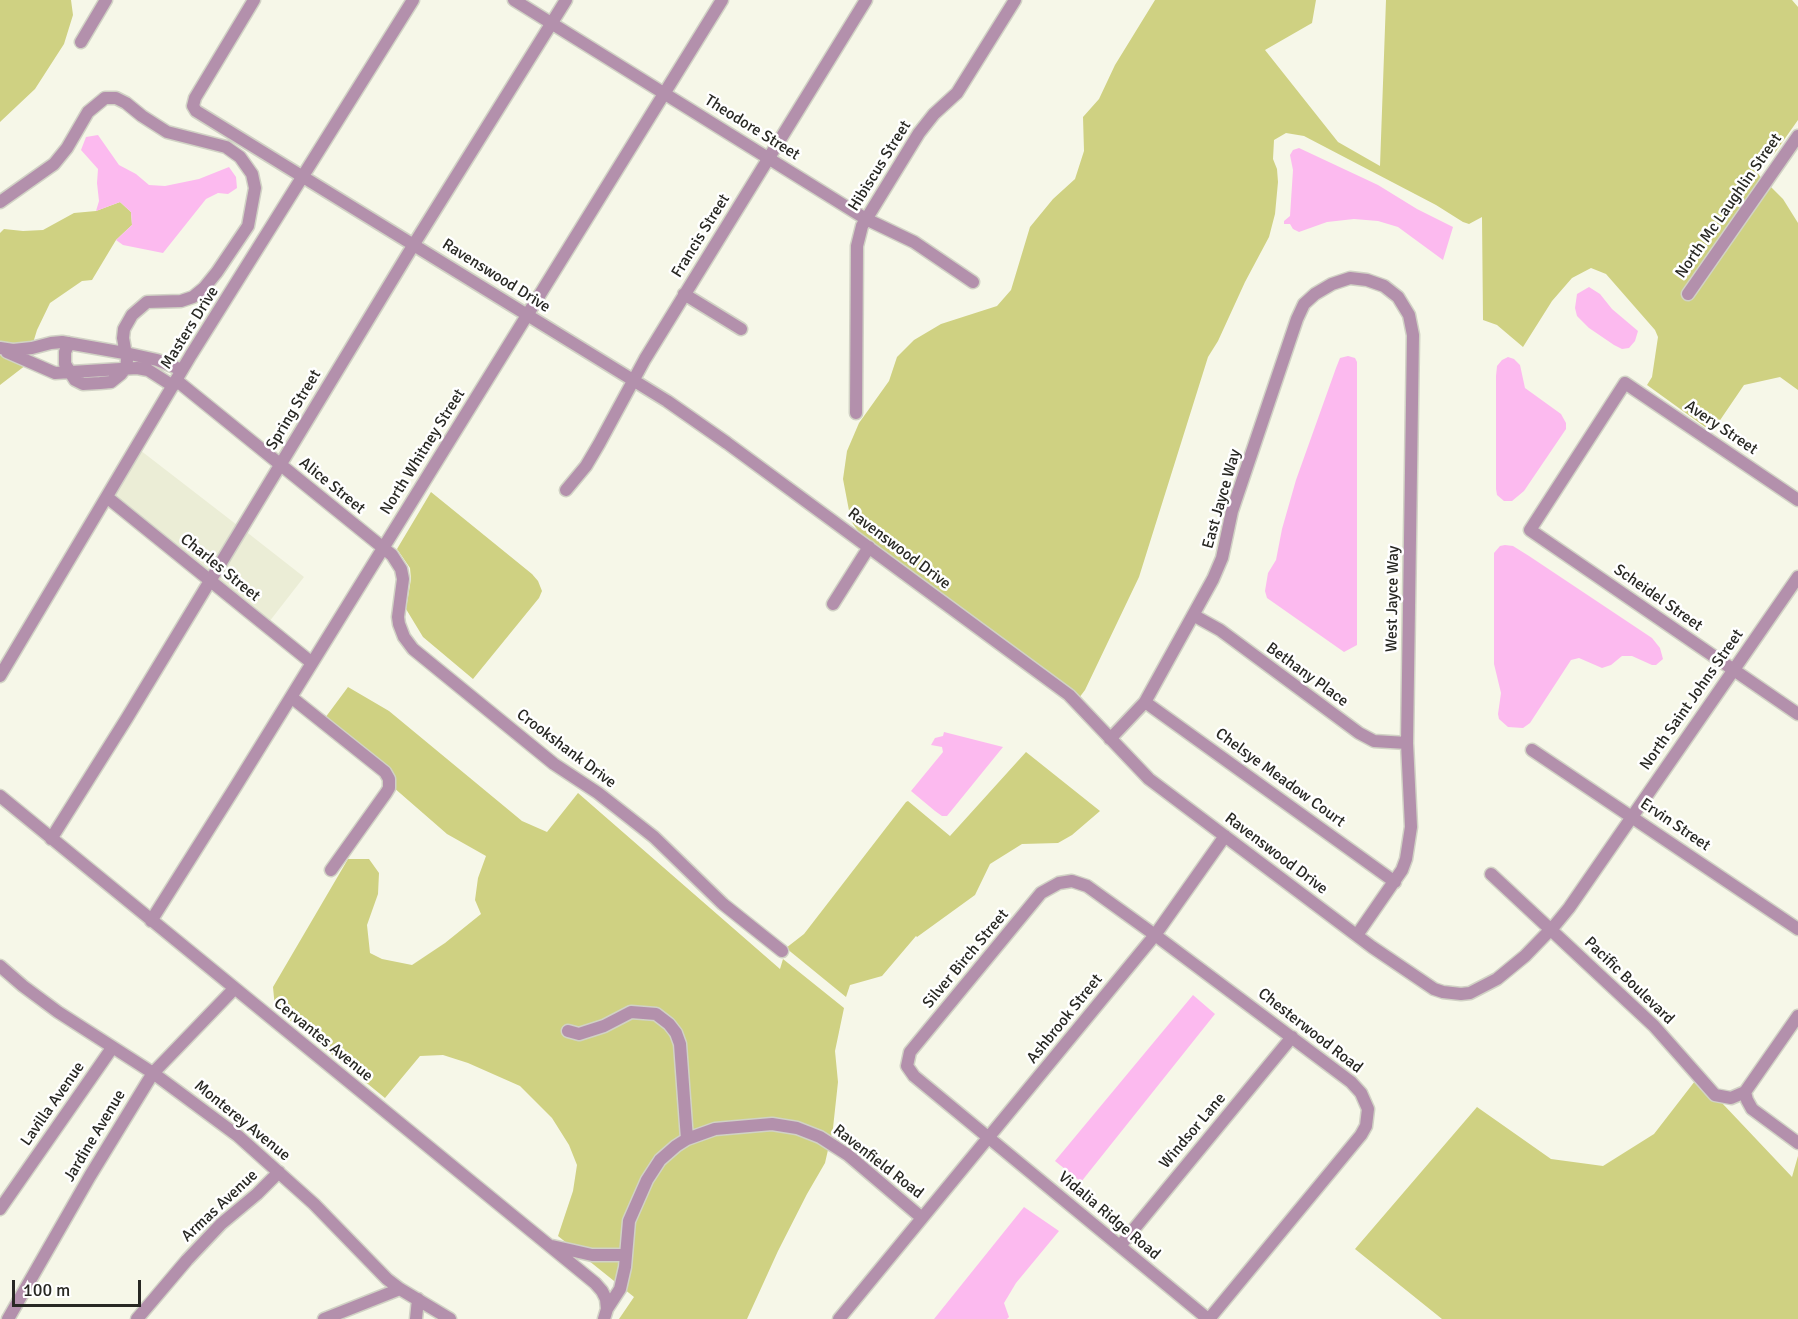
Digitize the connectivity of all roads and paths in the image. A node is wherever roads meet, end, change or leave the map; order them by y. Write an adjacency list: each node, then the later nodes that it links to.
1 (106, 0): 10 (street)
2 (254, 0): 14 (street, Ravenswood Drive)
3 (413, 0): 14 (street, Masters Drive)
4 (514, 0): 9 (street, Theodore Street)
5 (566, 0): 9 (street, Spring Street)
6 (723, 0): 11 (street, North Whitney Street)
7 (866, 0): 13 (street, Francis Street)
8 (1015, 0): 16 (street, Hibiscus Street)
9 (551, 23): 11 (street, Theodore Street); 17 (street, Spring Street)
10 (81, 42)
11 (664, 93): 13 (street, Theodore Street); 22 (street, North Whitney Street)
12 (1798, 136): 21 (street, North Mc Laughlin Street)
13 (769, 159): 16 (street, Theodore Street); 20 (street, Francis Street)
14 (303, 177): 17 (street, Ravenswood Drive); 29 (street, Masters Drive)
15 (0, 202): 26 (street)
16 (866, 219): 19 (street, Theodore Street); 31 (street, Hibiscus Street)
17 (414, 244): 22 (street, Ravenswood Drive); 32 (street, Spring Street)
18 (1358, 279): 42 (street, East Jayce Way); 50 (street, West Jayce Way)
19 (974, 282)
20 (684, 294): 23 (street); 30 (street, Francis Street)
21 (1688, 294)
22 (527, 315): 30 (street, Ravenswood Drive); 38 (street, North Whitney Street)
23 (741, 329)
24 (69, 343): 25 (street); 26 (street); 28 (street)
25 (0, 349): 28 (street)
26 (124, 353): 27 (street); 29 (street)
27 (126, 368): 28 (street); 29 (street)
28 (69, 372)
29 (177, 379): 32 (street, Alice Street); 34 (street, Masters Drive)
30 (633, 380): 33 (street, Francis Street); 37 (street, Ravenswood Drive)
31 (856, 413)
32 (280, 465): 38 (street, Alice Street); 40 (street, Spring Street)
33 (566, 490)
34 (108, 498): 40 (street, Charles Street); 45 (street, Masters Drive)
35 (1798, 500): 36 (street, Avery Street)
36 (1530, 530): 44 (street, Scheidel Street)
37 (869, 547): 41 (street); 49 (street, Ravenswood Drive)
38 (384, 548): 43 (street, North Whitney Street); 64 (street, Crookshank Drive)
39 (1798, 577): 44 (street, North Saint Johns Street)
40 (209, 580): 43 (street, Charles Street); 55 (street, Spring Street)
41 (833, 604)
42 (1193, 615): 47 (street, East Jayce Way); 50 (street, Bethany Place)
43 (312, 663): 46 (street, North Whitney Street)
44 (1733, 670): 48 (street, Scheidel Street); 53 (street, North Saint Johns Street)
45 (0, 676)
46 (291, 697): 56 (street); 59 (street, North Whitney Street)
47 (1145, 702): 49 (street, East Jayce Way); 58 (street, Chelsye Meadow Court)
48 (1798, 714)
49 (1110, 739): 54 (street, Ravenswood Drive)
50 (1407, 743): 58 (street, West Jayce Way)
51 (1532, 750): 53 (street, Ervin Street)
52 (0, 796): 55 (street, Cervantes Avenue)
53 (1632, 816): 60 (street, Ervin Street); 61 (street, North Saint Johns Street)
54 (1225, 836): 62 (street, Ashbrook Street); 63 (street, Ravenswood Drive)
55 (51, 838): 59 (street, Cervantes Avenue)
56 (332, 870)
57 (1491, 874): 61 (street, Pacific Boulevard)
58 (1395, 882): 63 (street, West Jayce Way)
59 (151, 921): 66 (street, Cervantes Avenue)
60 (1798, 929)
61 (1551, 930): 63 (street, Ravenswood Drive); 72 (street, Pacific Boulevard)
62 (1155, 935): 69 (street, Chesterwood Road); 73 (street, Ashbrook Street); 73 (street, Silver Birch Street)
63 (1357, 935)
64 (782, 951)
65 (0, 966): 70 (street, Monterey Avenue)
66 (234, 989): 71 (street, Jardine Avenue); 79 (street, Cervantes Avenue)
67 (1798, 1016): 72 (street)
68 (568, 1031): 74 (street)
69 (1292, 1037): 80 (street, Windsor Lane); 91 (street, Chesterwood Road)
70 (112, 1048): 71 (street, Monterey Avenue); 77 (street, Lavilla Avenue)
71 (153, 1073): 76 (street, Monterey Avenue); 85 (street, Jardine Avenue)
72 (1745, 1092): 75 (street)
73 (989, 1138): 78 (street, Ashbrook Street); 80 (street, Vidalia Ridge Road)
74 (687, 1139): 78 (street, Ravenfield Road); 81 (street, Ravenfield Road)
75 (1798, 1143)
76 (279, 1172): 82 (street, Monterey Avenue); 86 (street, Armas Avenue)
77 (0, 1209)
78 (922, 1218): 90 (street, Ashbrook Street)
79 (548, 1245): 81 (street); 84 (street, Cervantes Avenue)
80 (1120, 1246): 91 (street, Vidalia Ridge Road)
81 (625, 1254): 84 (street, Ravenfield Road)
82 (400, 1289): 83 (street, Monterey Avenue); 87 (street)
83 (418, 1299): 88 (street); 89 (street, Monterey Avenue)
84 (605, 1314)
85 (8, 1319)
86 (137, 1319)
87 (324, 1319)
88 (416, 1319)
89 (450, 1319)
90 (839, 1319)
91 (1208, 1319)

